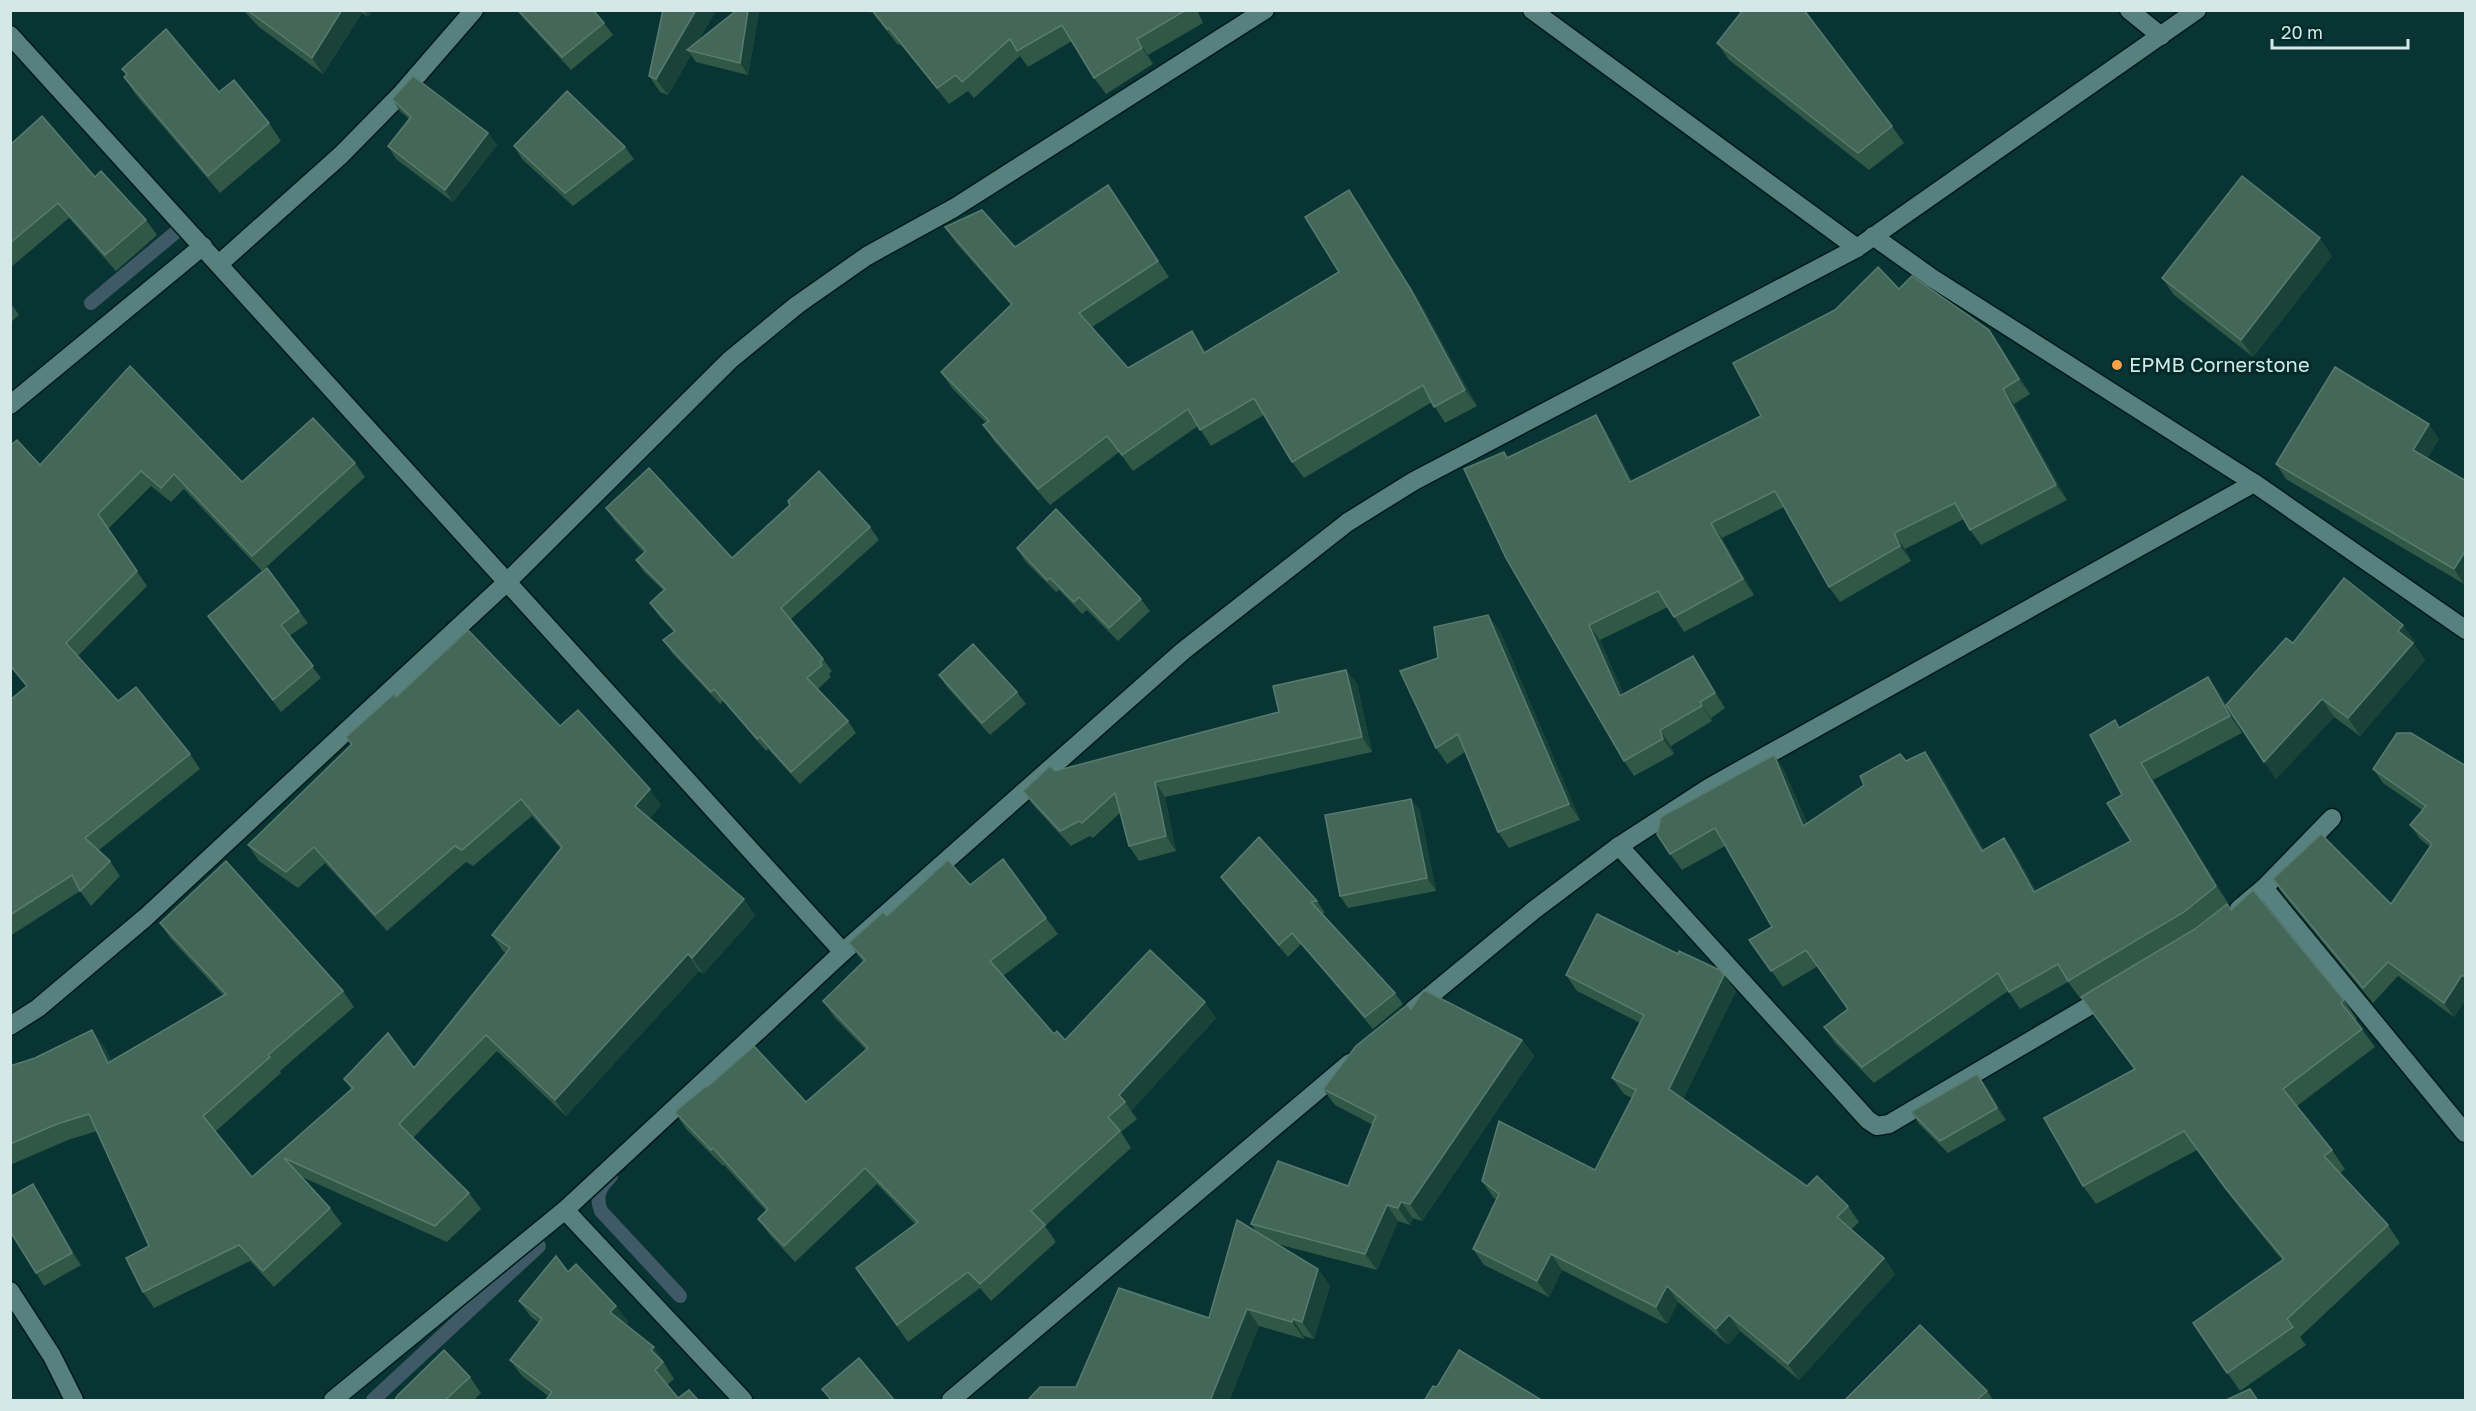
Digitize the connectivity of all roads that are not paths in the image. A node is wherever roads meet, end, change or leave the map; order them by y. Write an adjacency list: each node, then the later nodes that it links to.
1 (474, 10): 11 (street)
2 (1265, 10): 14 (street)
3 (1532, 10): 10 (street)
4 (2129, 10): 7 (street)
5 (2197, 10): 7 (street)
6 (10, 35): 9 (street)
7 (2161, 36): 8 (street)
8 (1873, 236): 10 (street); 13 (street)
9 (203, 246): 11 (street); 12 (street)
10 (1857, 248): 20 (street)
11 (219, 264): 14 (street)
12 (10, 405)
13 (2254, 483): 15 (street); 17 (street)
14 (507, 582): 20 (street); 23 (street)
15 (2466, 630)
16 (2332, 818): 18 (street)
17 (1619, 846): 21 (street); 22 (street)
18 (2264, 888): 19 (street); 25 (street)
19 (2229, 916)
20 (843, 952): 26 (street)
21 (2120, 988)
22 (1398, 1023)
23 (10, 1026)
24 (1362, 1053): 31 (street)
25 (2465, 1133)
26 (565, 1210): 29 (street); 30 (street)
27 (10, 1290): 28 (street)
28 (74, 1401)
29 (333, 1401)
30 (743, 1401)
31 (951, 1401)

